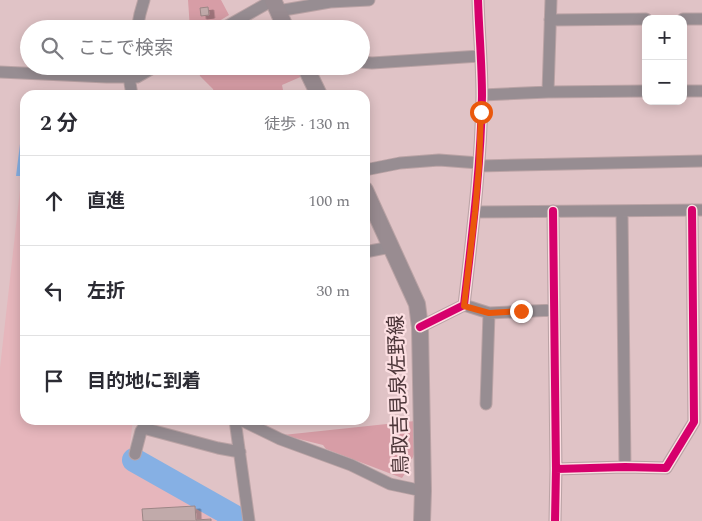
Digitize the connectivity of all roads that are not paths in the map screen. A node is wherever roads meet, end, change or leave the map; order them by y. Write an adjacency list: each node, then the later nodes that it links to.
1 (144, 0): 10 (street)
2 (354, 0): 3 (street); 6 (street)
3 (369, 0)
4 (478, 0): 14 (street)
5 (551, 0): 13 (street)
6 (274, 4): 11 (street); 12 (main road)
7 (642, 19): 13 (street)
8 (687, 19): 9 (street)
9 (702, 19)
10 (139, 20)
11 (241, 20)
12 (282, 20)
13 (550, 20): 25 (street)
14 (480, 56): 15 (street); 26 (street)
15 (370, 63)
16 (0, 72): 17 (street)
17 (20, 72)
18 (130, 75): 20 (street)
19 (309, 75): 21 (main road)
20 (132, 90)
21 (317, 90)
22 (642, 91): 25 (street)
23 (687, 91): 24 (street)
24 (702, 91)
25 (548, 92): 26 (street)
26 (482, 94): 28 (street)
27 (702, 161): 28 (street)
28 (479, 164): 29 (street); 34 (street)
29 (370, 169)
30 (370, 210): 35 (main road, 鳥取吉見泉佐野線)
31 (697, 210): 33 (street); 46 (street)
32 (553, 211): 33 (street); 34 (street); 38 (street)
33 (622, 211): 46 (street)
34 (475, 212): 37 (street)
35 (391, 247): 36 (street); 40 (main road, 鳥取吉見泉佐野線)
36 (370, 251)
37 (464, 306): 39 (street); 40 (street)
38 (554, 310): 39 (street); 47 (street)
39 (489, 313): 41 (street)
40 (420, 327): 48 (main road, 鳥取吉見泉佐野線)
41 (486, 404)
42 (236, 425): 44 (street)
43 (252, 425): 48 (street)
44 (240, 452): 45 (street); 49 (street)
45 (135, 454)
46 (625, 467): 47 (street)
47 (556, 468): 51 (street)
48 (423, 491): 50 (main road, 鳥取吉見泉佐野線)
49 (249, 521)
50 (422, 521)
51 (555, 521)

